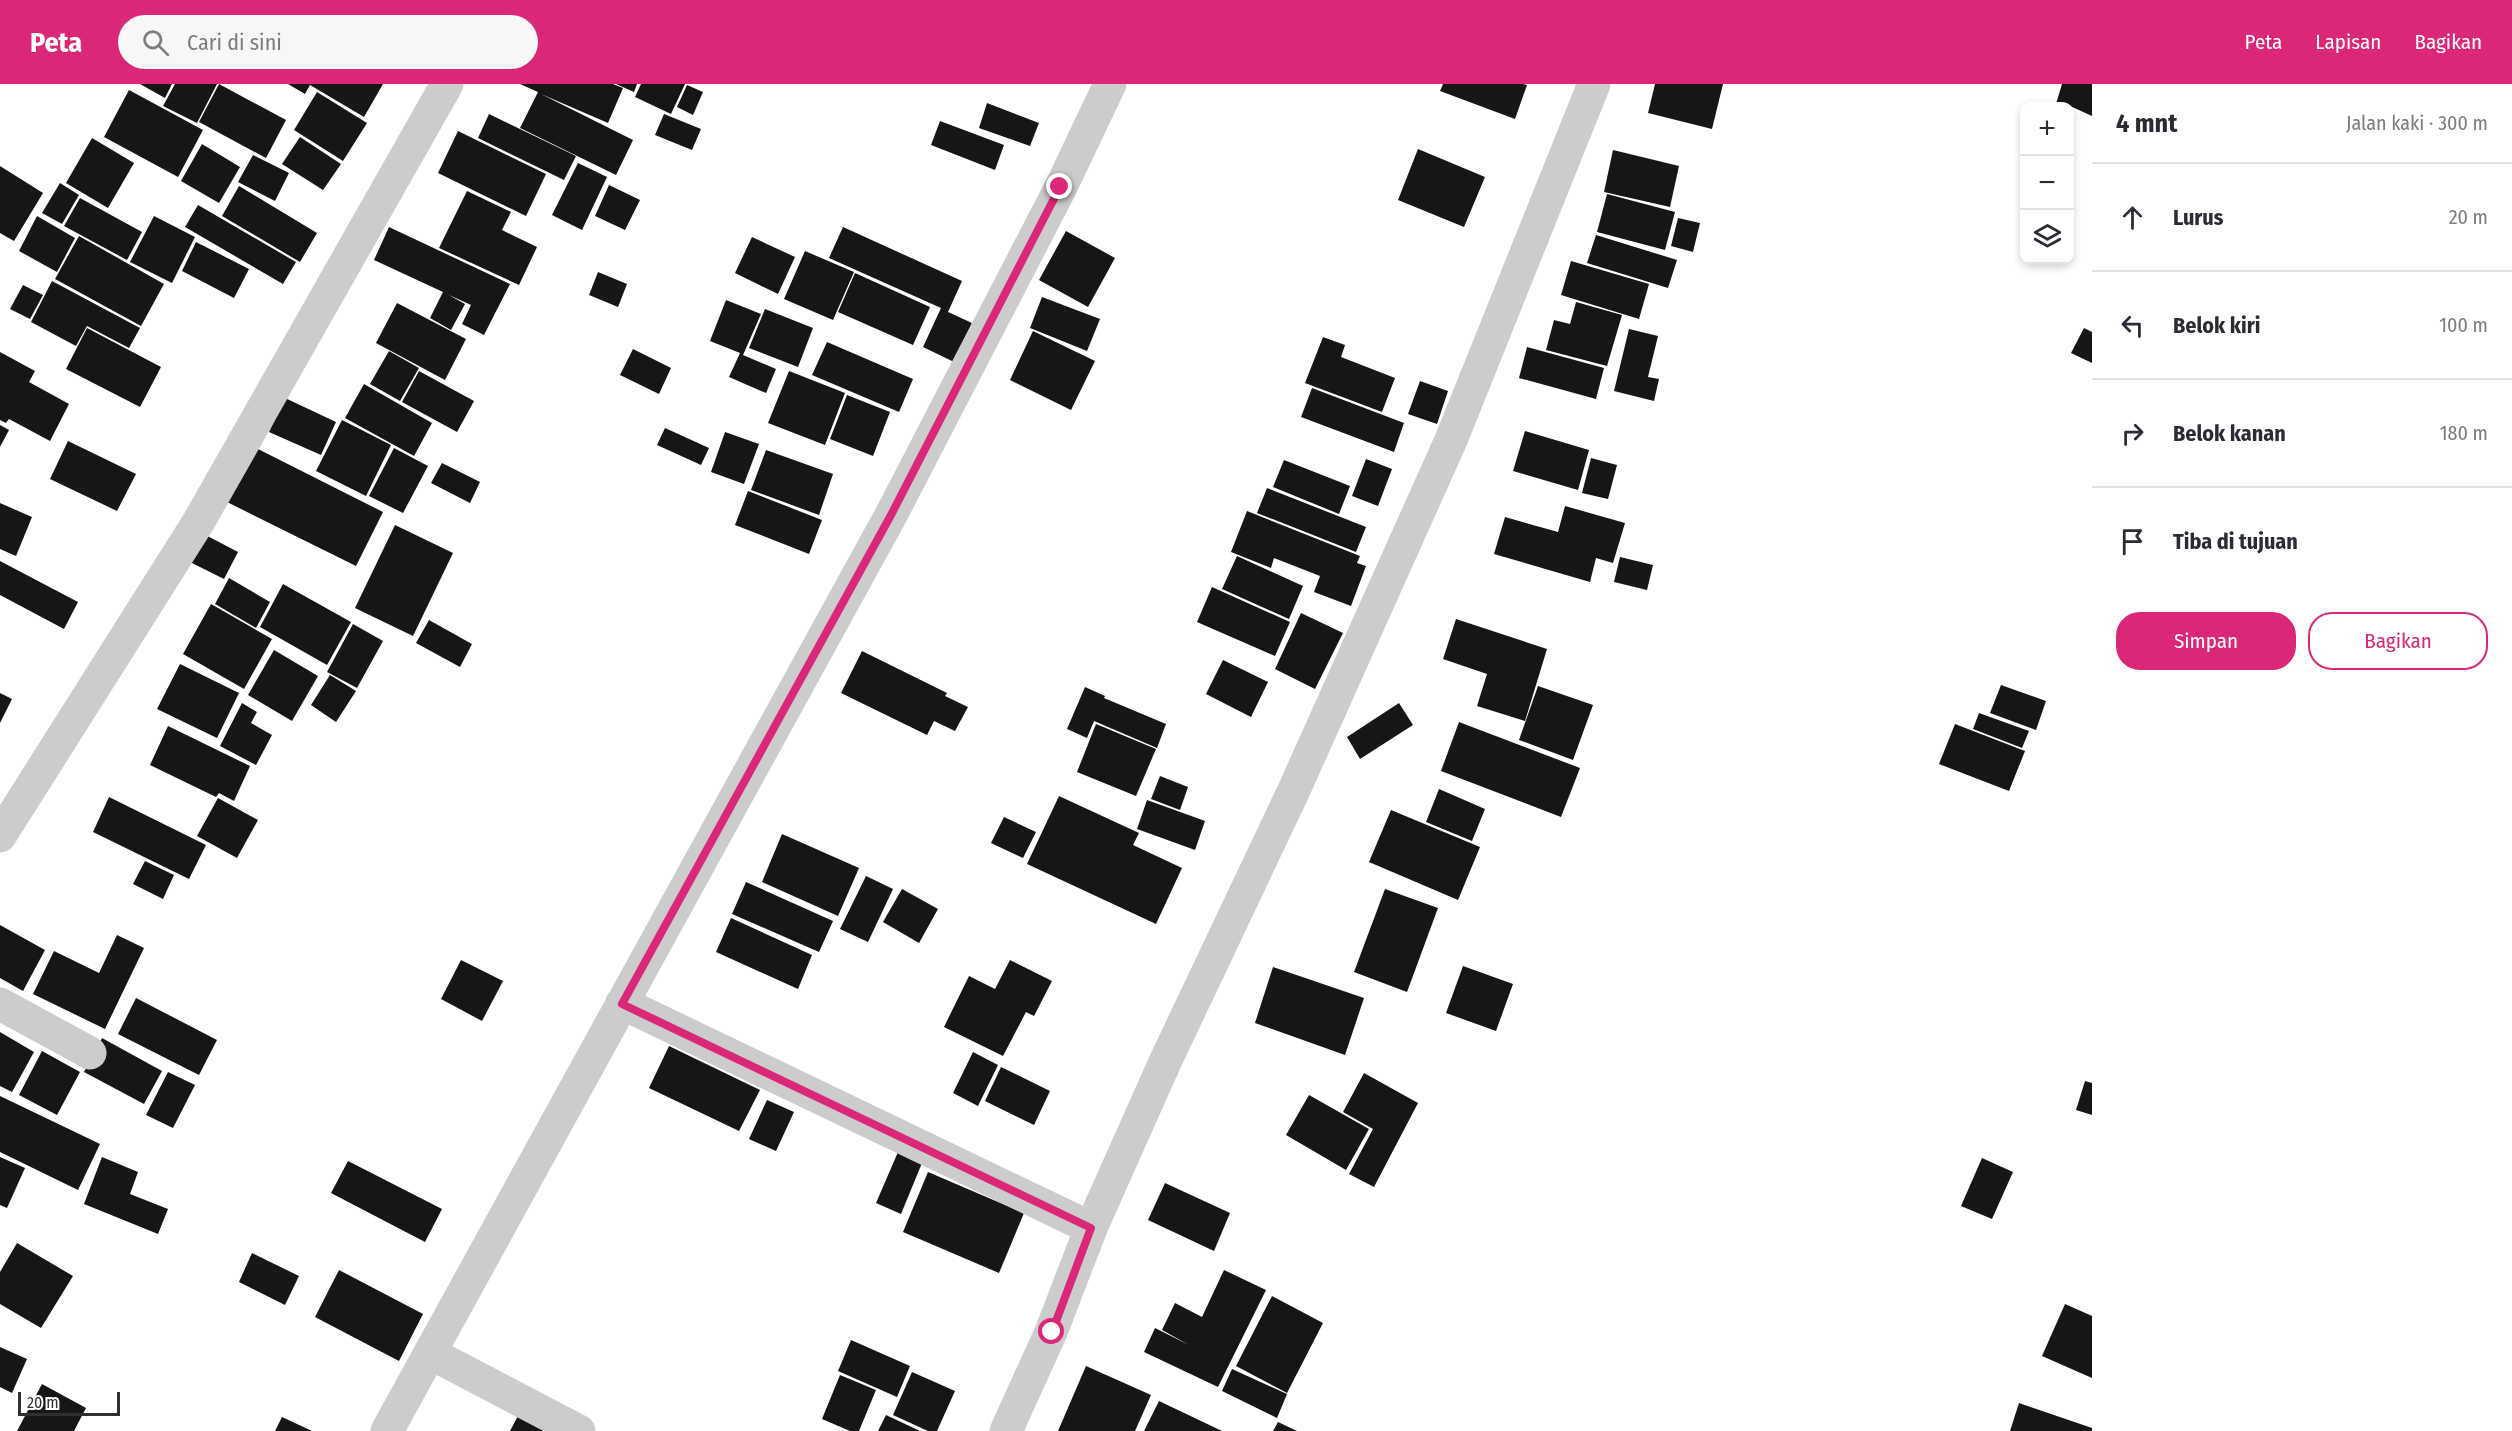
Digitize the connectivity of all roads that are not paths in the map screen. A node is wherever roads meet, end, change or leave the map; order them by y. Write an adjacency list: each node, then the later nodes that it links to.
1 (447, 84): 4 (street)
2 (1110, 84): 6 (street)
3 (1594, 84): 8 (street)
4 (0, 836)
5 (0, 1004): 7 (street)
6 (622, 1004): 8 (street); 9 (street)
7 (90, 1053)
8 (1091, 1228): 12 (street)
9 (430, 1353): 10 (street); 11 (street)
10 (387, 1431)
11 (579, 1431)
12 (1006, 1431)

